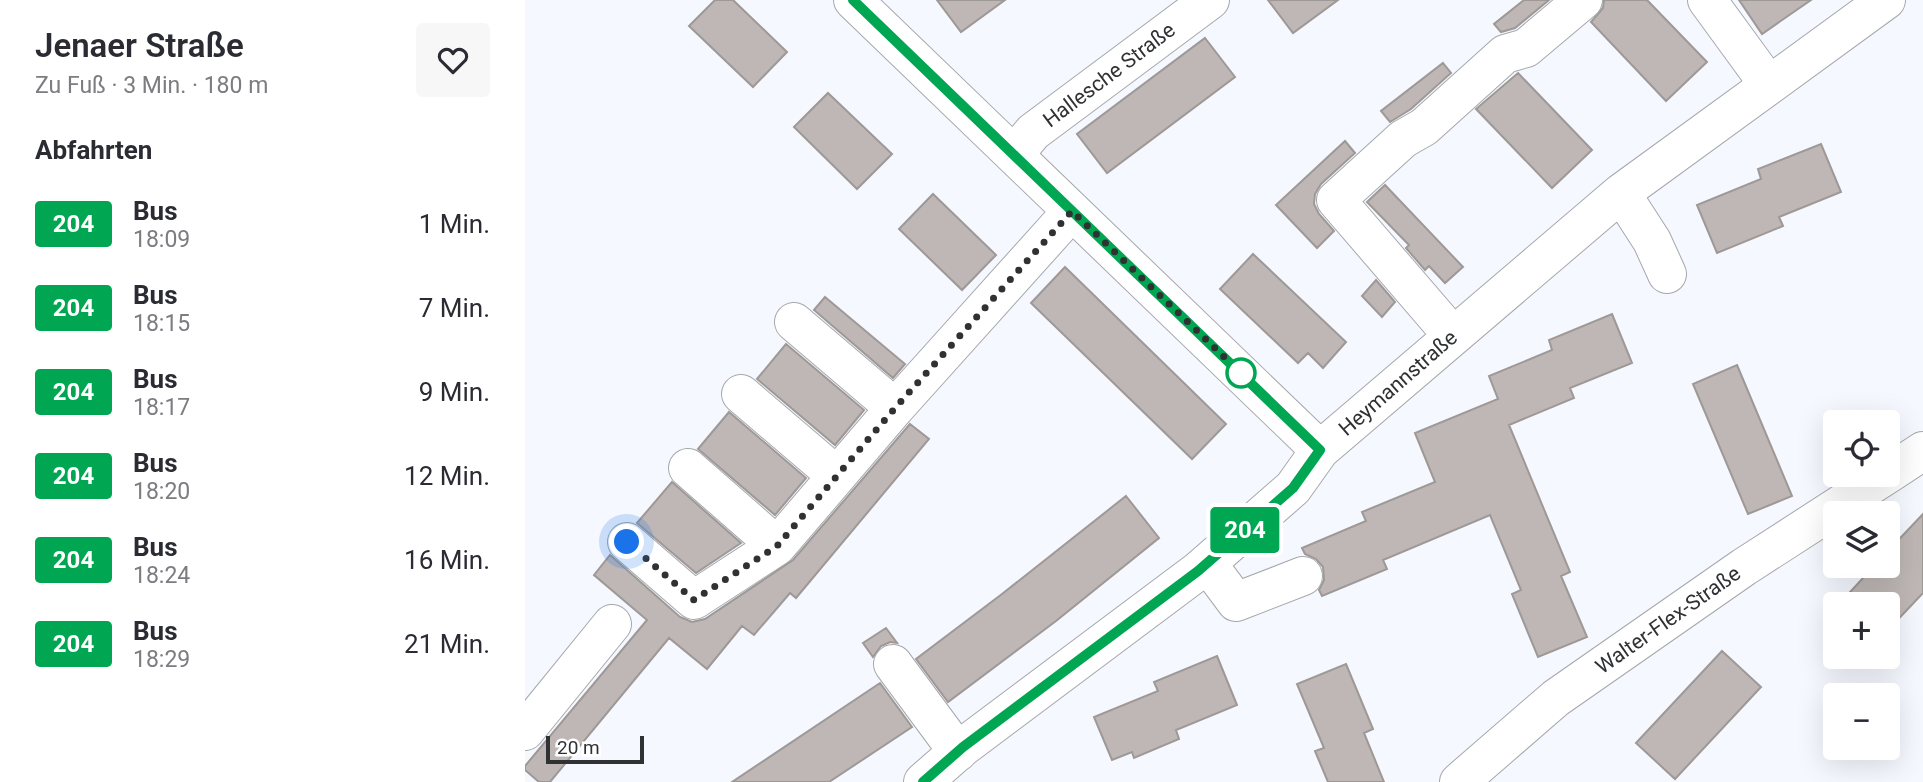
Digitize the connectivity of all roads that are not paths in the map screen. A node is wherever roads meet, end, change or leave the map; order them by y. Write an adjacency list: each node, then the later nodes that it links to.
1 (853, 0): 7 (street)
2 (1583, 0): 12 (street)
3 (1707, 0): 6 (street)
4 (1886, 0): 6 (street, Heymannstraße)
5 (1203, 2): 7 (street, Hallesche Straße)
6 (1769, 85): 8 (street, Heymannstraße)
7 (1014, 155): 9 (street)
8 (1621, 193): 10 (street); 12 (street, Heymannstraße)
9 (1072, 211): 14 (street); 15 (street)
10 (1667, 274)
11 (793, 322): 14 (street)
12 (1453, 336): 15 (street, Heymannstraße)
13 (741, 394): 19 (street)
14 (895, 408): 19 (street)
15 (1320, 450): 23 (street, Heymannstraße)
16 (1923, 452): 17 (street, Walter-Flex-Straße)
17 (1900, 466)
18 (688, 468): 22 (street)
19 (837, 476): 22 (street)
20 (1868, 487): 30 (street, Walter-Flex-Straße)
21 (627, 542): 22 (street)
22 (777, 546)
23 (1207, 563): 24 (street); 28 (street, Heymannstraße)
24 (1303, 576)
25 (612, 624): 27 (street)
26 (893, 664): 28 (street)
27 (525, 731)
28 (958, 752): 29 (street, Heymannstraße)
29 (923, 782)
30 (1459, 782)

